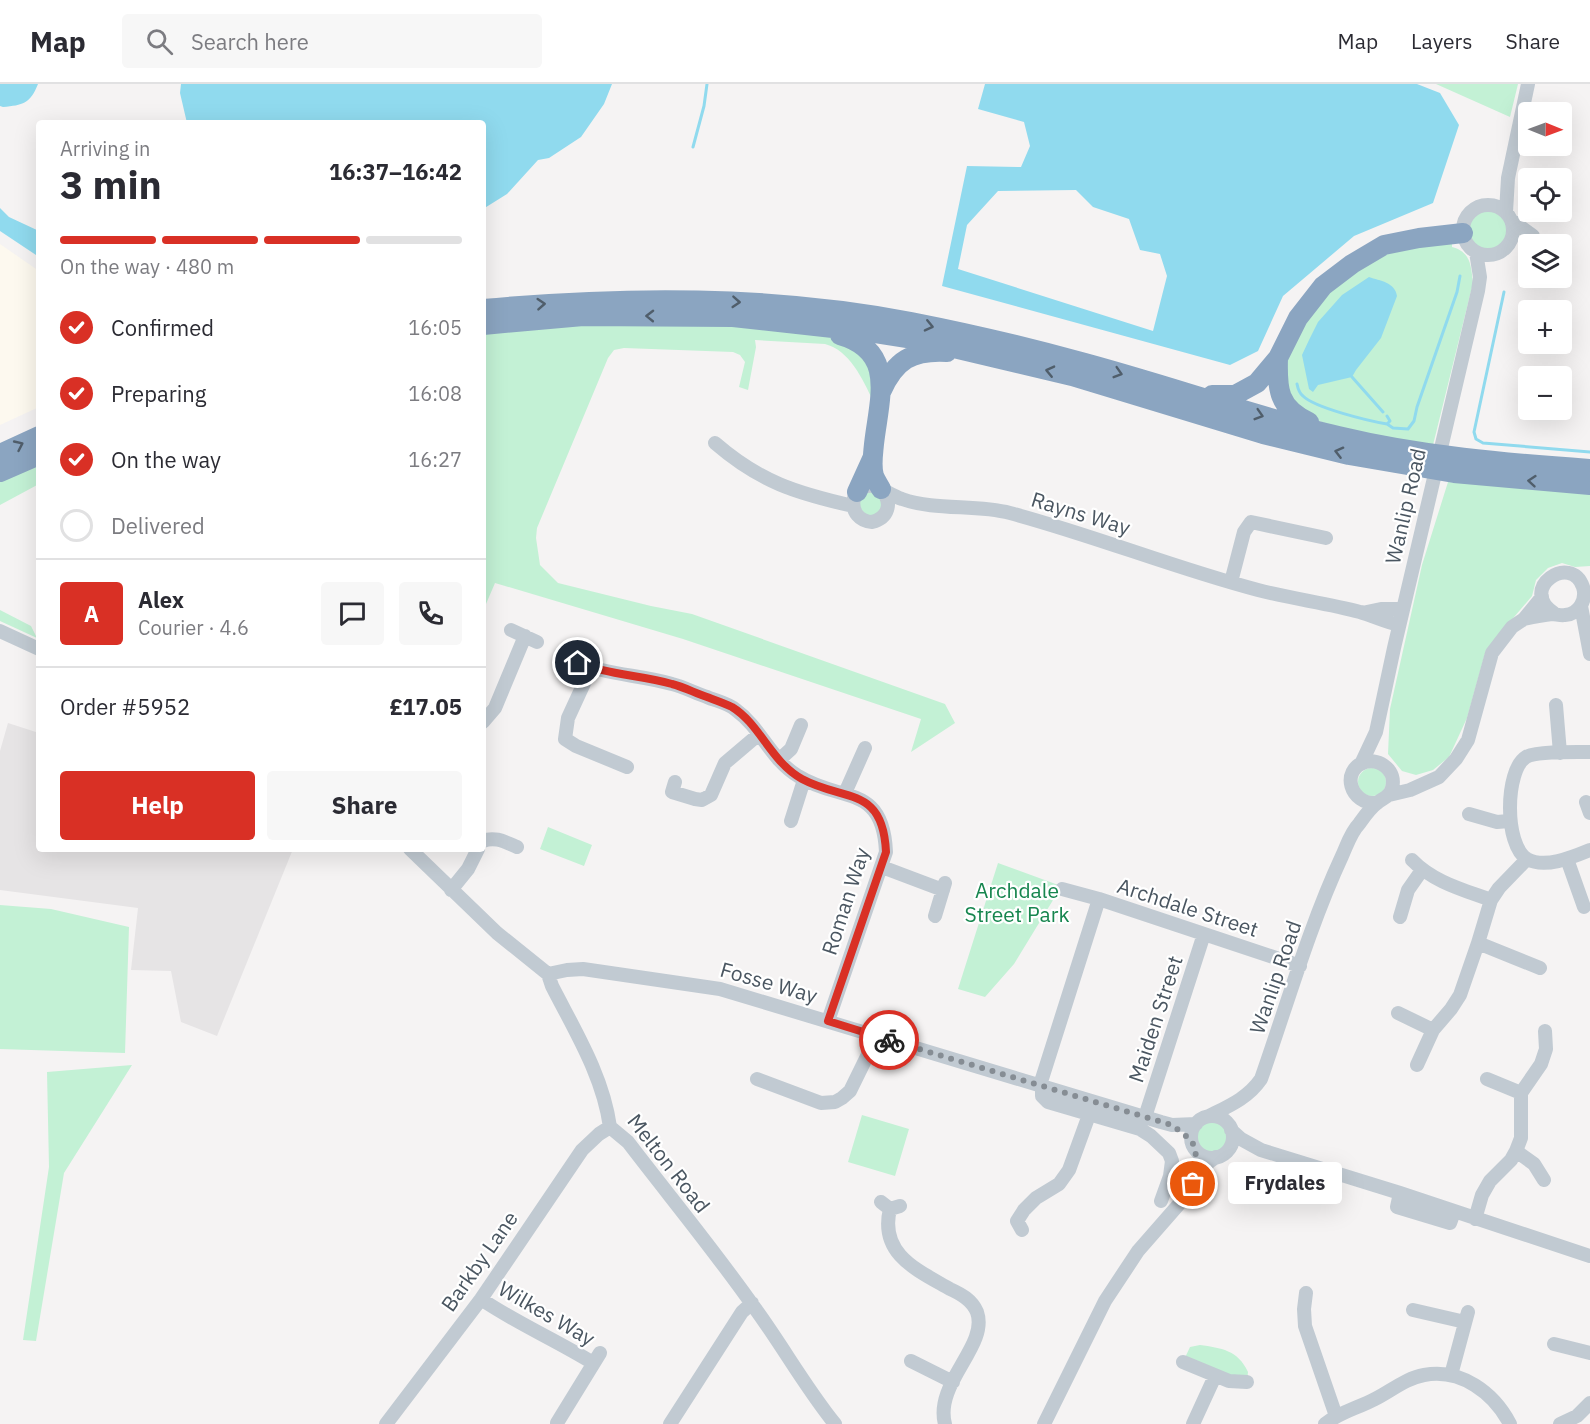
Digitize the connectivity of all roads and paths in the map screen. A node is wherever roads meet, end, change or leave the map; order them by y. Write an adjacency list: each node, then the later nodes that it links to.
1 (1528, 84): 2 (street)
2 (1508, 178): 3 (street); 4 (street)
3 (1486, 205): 4 (street); 5 (street)
4 (1509, 216): 6 (street); 6 (street)
5 (1463, 233): 7 (street); 13 (highway)
6 (1506, 248): 7 (street); 8 (street, Wanlip Road)
7 (1476, 252): 8 (street, Wanlip Road)
8 (1478, 291): 35 (street, Wanlip Road)
9 (486, 309): 14 (highway, one-way to 14)
10 (792, 322): 11 (highway, one-way to 11); 12 (highway); 15 (highway)
11 (486, 325)
12 (982, 354): 15 (highway); 24 (highway, one-way to 12)
13 (1278, 358): 14 (highway); 16 (highway)
14 (1162, 386): 16 (highway, one-way to 16)
15 (880, 394): 21 (highway)
16 (1338, 436): 22 (highway)
17 (36, 437): 19 (highway, one-way to 17)
18 (715, 443): 26 (street)
19 (0, 454)
20 (36, 456): 23 (highway)
21 (872, 459): 25 (highway); 26 (highway)
22 (1590, 469)
23 (0, 472)
24 (1590, 485)
25 (881, 490): 26 (street); 27 (street, Rayns Way); 28 (street)
26 (855, 499): 28 (street)
27 (915, 504): 28 (street, Rayns Way); 32 (street, Rayns Way)
28 (883, 517)
29 (1326, 538): 32 (street)
30 (1572, 574): 31 (street); 33 (street); 34 (street)
31 (1590, 574)
32 (1231, 582): 36 (street, Rayns Way)
33 (1585, 596): 37 (street); 42 (street)
34 (1542, 597): 37 (street); 38 (street)
35 (1403, 609): 36 (street, Rayns Way); 39 (street, Wanlip Road)
36 (1362, 613): 39 (street, Rayns Way)
37 (1560, 614): 38 (street); 42 (street)
38 (1524, 619): 59 (street)
39 (1399, 626): 47 (street, Wanlip Road)
40 (510, 630): 45 (street)
41 (0, 631): 43 (street)
42 (1588, 647)
43 (36, 648)
44 (1553, 714): 51 (street)
45 (486, 718)
46 (802, 726): 52 (street)
47 (1376, 732): 53 (street, Wanlip Road); 54 (street, Wanlip Road)
48 (758, 735): 52 (street, Roman Way); 55 (street, Roman Way); 58 (street)
49 (866, 745): 60 (street)
50 (1590, 752): 51 (street)
51 (1560, 753): 64 (street)
52 (779, 760): 57 (street, Roman Way)
53 (1381, 763): 54 (street); 56 (street)
54 (1361, 764): 61 (street)
55 (627, 767)
56 (1391, 774): 59 (street); 62 (street)
57 (804, 780): 60 (street, Roman Way); 65 (street)
58 (675, 782)
59 (1425, 783): 62 (street)
60 (845, 793): 74 (street, Roman Way)
61 (1358, 798): 62 (street); 66 (street, Wanlip Road)
62 (1383, 799): 66 (street, Wanlip Road)
63 (1477, 812): 64 (street)
64 (1509, 821): 72 (street)
65 (789, 825)
66 (1356, 826): 84 (street, Wanlip Road)
67 (486, 840): 68 (street)
68 (517, 847)
69 (1590, 850): 73 (street)
70 (415, 852): 76 (street, Melton Road)
71 (476, 852): 76 (street)
72 (1527, 859): 73 (street); 78 (street)
73 (1567, 859): 79 (street)
74 (882, 867): 81 (street); 88 (street, Roman Way)
75 (1062, 889): 77 (street, Archdale Street)
76 (451, 890): 86 (street, Melton Road)
77 (1099, 899): 82 (street, Archdale Street); 95 (street)
78 (1491, 900): 80 (street); 83 (street)
79 (1584, 907)
80 (1405, 913)
81 (935, 916)
82 (1204, 934): 84 (street, Archdale Street); 100 (street, Maiden Street)
83 (1478, 943): 85 (street); 89 (street)
84 (1300, 966): 97 (street, Wanlip Road)
85 (1531, 969)
86 (548, 974): 88 (street, Fosse Way); 103 (street, Melton Road)
87 (1398, 1013): 89 (street)
88 (828, 1021): 91 (street, Fosse Way)
89 (1433, 1030): 92 (street)
90 (1545, 1031): 96 (street)
91 (877, 1036): 93 (street); 95 (street, Fosse Way)
92 (1418, 1065)
93 (757, 1079)
94 (1487, 1079): 96 (street)
95 (1041, 1085): 98 (street); 100 (street, Fosse Way)
96 (1521, 1093): 107 (street)
97 (1238, 1102): 99 (street, Wanlip Road); 104 (street, Wanlip Road)
98 (1089, 1115): 111 (street); 114 (street)
99 (1209, 1116): 101 (street); 104 (street)
100 (1145, 1117): 102 (street, Fosse Way)
101 (1196, 1124): 102 (street, Fosse Way); 105 (street)
102 (1172, 1125): 105 (street, Fosse Way)
103 (610, 1126): 117 (street, Barkby Lane); 118 (street, Melton Road)
104 (1231, 1128): 106 (street); 108 (street)
105 (1194, 1145): 108 (street); 110 (street)
106 (1261, 1150): 108 (street); 113 (street)
107 (1516, 1151): 109 (street); 113 (street)
108 (1221, 1155): 110 (street)
109 (1545, 1174)
110 (1193, 1184): 136 (street)
111 (1160, 1192)
112 (890, 1206): 126 (street)
113 (1475, 1219): 115 (street)
114 (1015, 1225)
115 (1590, 1256)
116 (1307, 1291): 129 (street)
117 (481, 1299): 130 (street, Wilkes Way); 132 (street, Barkby Lane)
118 (752, 1303): 133 (street); 134 (street, Melton Road)
119 (1416, 1315): 124 (street)
120 (1551, 1343): 121 (street)
121 (1590, 1353)
122 (1183, 1362): 125 (street)
123 (915, 1368): 126 (street)
124 (1451, 1375): 129 (street); 138 (street)
125 (1215, 1376): 127 (street); 137 (street)
126 (953, 1382): 135 (street)
127 (1249, 1382)
128 (1590, 1403): 131 (street)
129 (1330, 1420)
130 (557, 1423)
131 (1566, 1423)
132 (386, 1424)
133 (670, 1424)
134 (835, 1424)
135 (945, 1424)
136 (1044, 1424)
137 (1193, 1424)
138 (1510, 1424)

